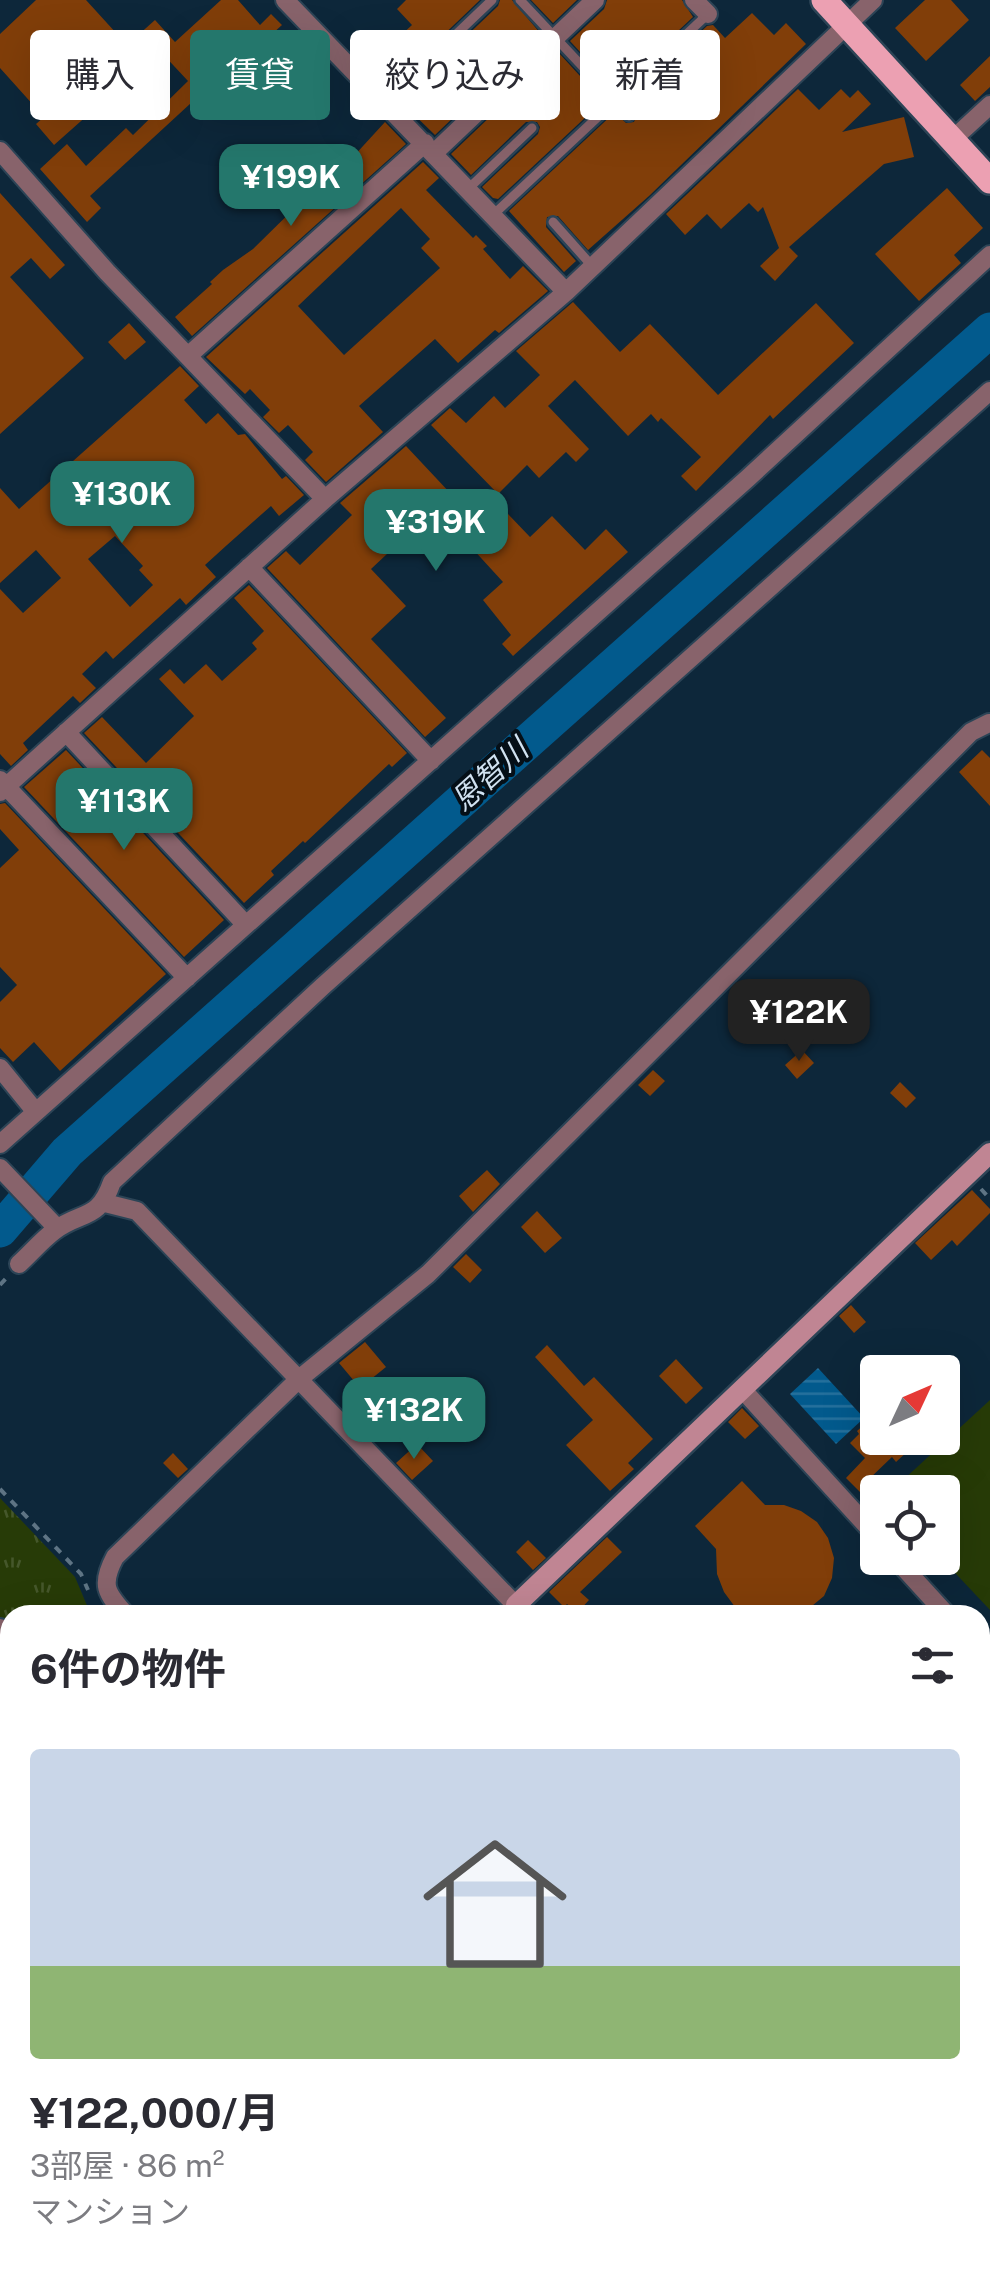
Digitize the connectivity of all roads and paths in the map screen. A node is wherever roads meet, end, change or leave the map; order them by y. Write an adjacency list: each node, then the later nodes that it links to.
1 (285, 0): 16 (street)
2 (492, 0): 10 (lane)
3 (520, 0): 11 (lane)
4 (595, 0): 13 (street)
5 (694, 0): 8 (street)
6 (824, 0): 9 (main road)
7 (873, 0): 9 (street)
8 (708, 14): 12 (lane)
9 (848, 26): 22 (main road); 30 (street)
10 (461, 30)
11 (549, 30)
12 (691, 30)
13 (560, 33)
14 (560, 41): 15 (lane)
15 (580, 63)
16 (350, 66)
17 (990, 105): 22 (street)
18 (402, 120): 23 (street)
19 (461, 120): 23 (street)
20 (595, 120): 27 (lane)
21 (532, 128): 26 (lane)
22 (952, 140): 25 (main road)
23 (429, 148): 26 (street); 32 (street)
24 (0, 151): 32 (street)
25 (990, 180)
26 (468, 189): 27 (street)
27 (493, 215): 31 (street)
28 (553, 222): 30 (lane)
29 (990, 255): 38 (street)
30 (593, 267): 31 (street)
31 (566, 292): 34 (street)
32 (188, 356): 34 (street)
33 (990, 391): 47 (street)
34 (324, 499): 35 (street)
35 (250, 567): 37 (street); 38 (street)
36 (990, 723): 50 (street)
37 (66, 732): 39 (street); 40 (street)
38 (431, 761): 40 (street)
39 (2, 786): 41 (street)
40 (246, 925): 41 (street)
41 (186, 978): 43 (street)
42 (0, 1068): 43 (street)
43 (35, 1111): 44 (street)
44 (0, 1144)
45 (990, 1153): 51 (street)
46 (0, 1168): 48 (street)
47 (104, 1203): 48 (street); 50 (street)
48 (58, 1228): 49 (street)
49 (19, 1264)
50 (300, 1379): 56 (street); 57 (street)
51 (743, 1390): 53 (street); 58 (street)
52 (0, 1489): 55 (path)
53 (860, 1518)
54 (911, 1575): 59 (street)
55 (93, 1600)
56 (117, 1605)
57 (510, 1605)
58 (523, 1605)
59 (939, 1605)

